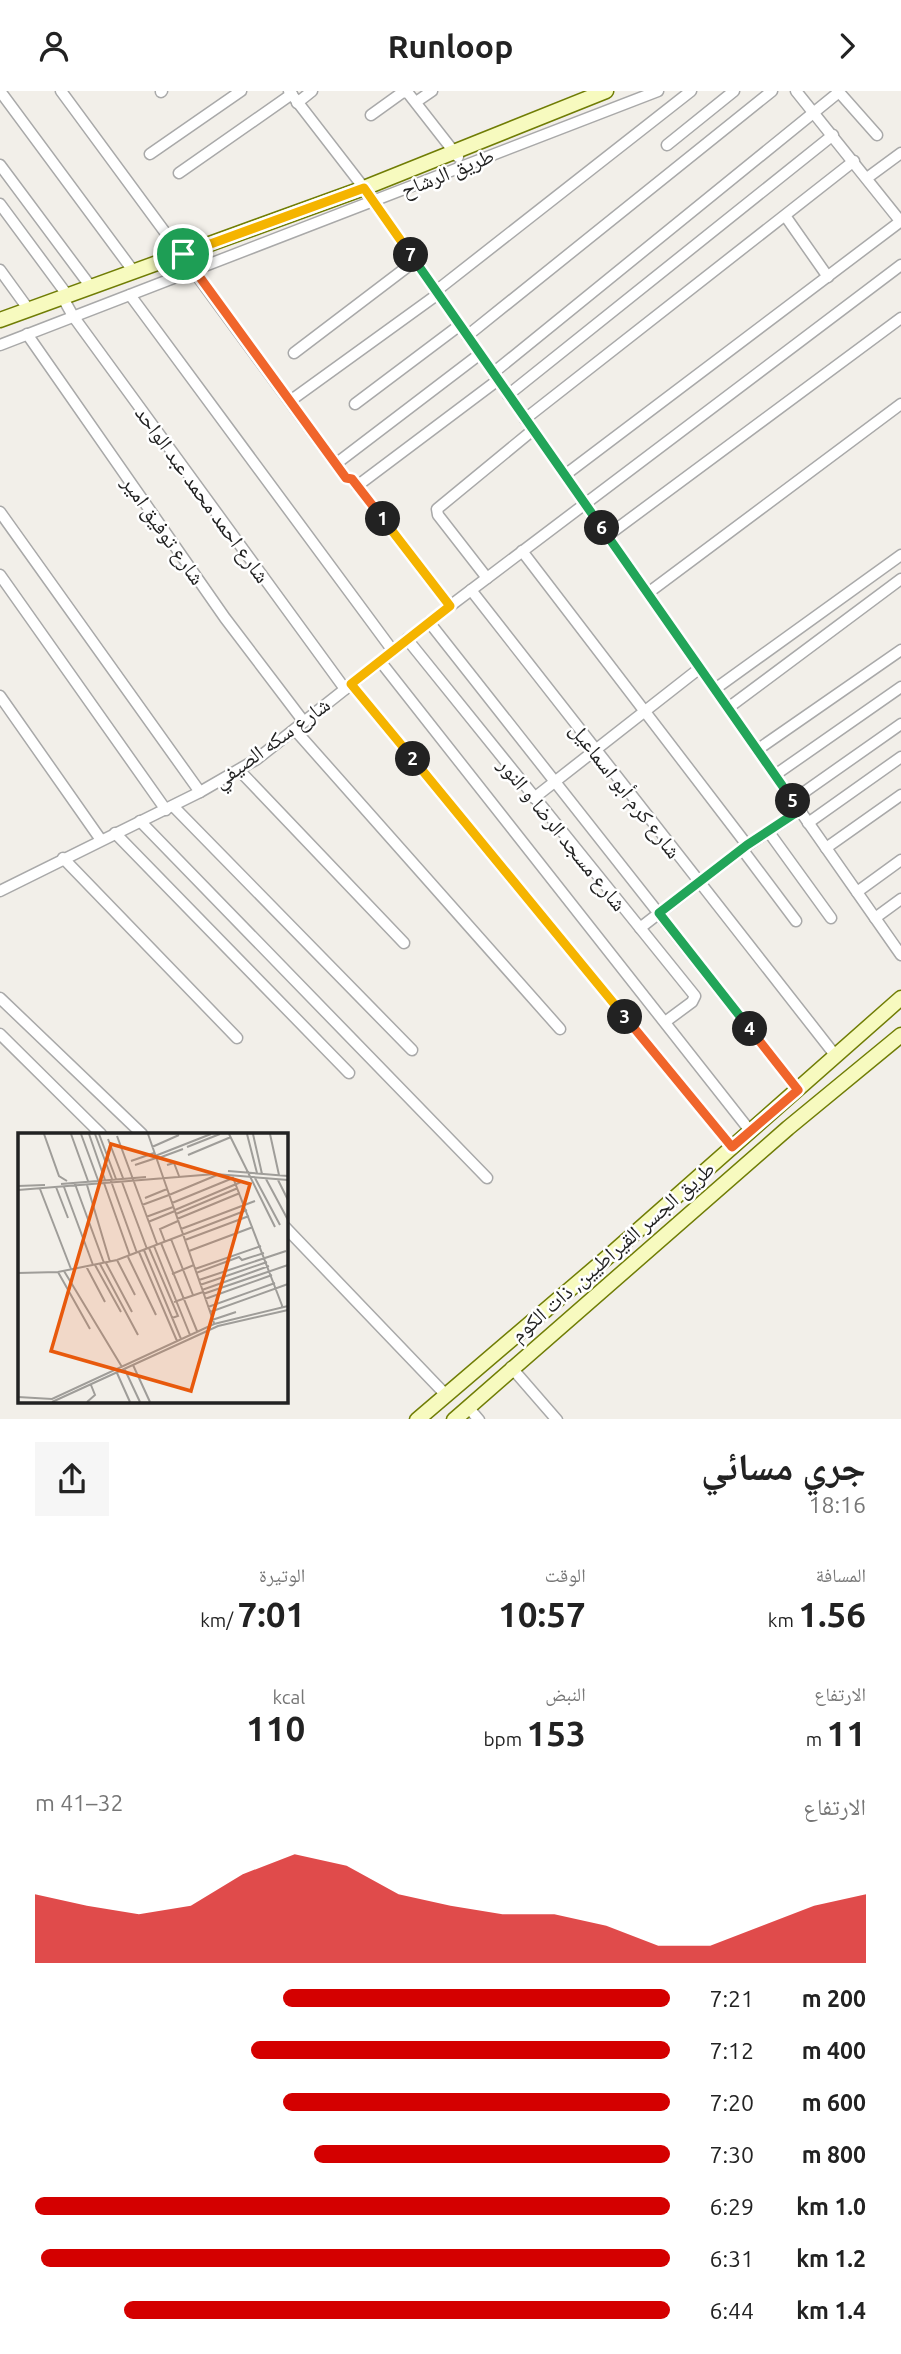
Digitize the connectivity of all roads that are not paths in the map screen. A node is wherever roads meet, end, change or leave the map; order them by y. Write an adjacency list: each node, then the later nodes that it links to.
1 (0, 91): 38 (street)
2 (61, 91): 34 (street)
3 (241, 91): 23 (street)
4 (312, 91): 14 (street)
5 (432, 91): 15 (street)
6 (606, 91): 13 (street, طريق الرشاح)
7 (658, 91): 26 (street, طريق الرشاح)
8 (691, 91): 42 (street)
9 (734, 91): 20 (street)
10 (772, 91): 51 (street)
11 (796, 91): 16 (street)
12 (839, 92): 16 (street); 19 (street)
13 (584, 95): 21 (street, طريق الرشاح)
14 (293, 96): 27 (street); 29 (street)
15 (416, 102): 17 (street); 21 (street)
16 (814, 113): 18 (street); 55 (street)
17 (371, 115)
18 (833, 135): 24 (street); 56 (street)
19 (877, 135)
20 (667, 145)
21 (453, 151): 26 (street); 29 (street, طريق الرشاح)
22 (901, 153): 28 (street)
23 (150, 154)
24 (854, 161): 28 (street); 32 (street)
25 (0, 165): 41 (street)
26 (463, 165): 30 (street, طريق الرشاح)
27 (179, 173)
28 (867, 178): 33 (street)
29 (364, 188): 30 (street); 34 (street, طريق الرشاح)
30 (373, 202): 35 (street); 39 (street, طريق الرشاح)
31 (0, 204): 44 (street, شارع احمد محمد عبد الواحد)
32 (786, 217): 40 (street); 60 (street)
33 (901, 222): 40 (street)
34 (183, 254): 38 (street, طريق الرشاح); 39 (street)
35 (415, 261): 42 (street); 53 (street)
36 (901, 265): 65 (street, شارع سكه الصيفي)
37 (0, 270): 45 (street)
38 (134, 272): 41 (street, طريق الرشاح)
39 (195, 272): 43 (street, طريق الرشاح); 57 (street)
40 (828, 277): 63 (street)
41 (91, 287): 44 (street, طريق الرشاح)
42 (437, 293): 49 (street); 57 (street)
43 (130, 295): 46 (street, طريق الرشاح); 79 (street)
44 (65, 297): 45 (street, طريق الرشاح); 46 (street, شارع احمد محمد عبد الواحد)
45 (29, 310): 48 (street, طريق الرشاح)
46 (73, 316): 50 (street, طريق الرشاح); 82 (street, شارع احمد محمد عبد الواحد)
47 (901, 318): 67 (street)
48 (0, 320)
49 (460, 325): 51 (street); 58 (street)
50 (27, 334): 52 (street, طريق الرشاح); 89 (street, شارع توفيق امير)
51 (467, 336): 54 (street)
52 (0, 345)
53 (294, 353)
54 (480, 354): 55 (street); 62 (street)
55 (496, 376): 56 (street); 64 (street)
56 (508, 395): 60 (street)
57 (290, 401): 62 (street)
58 (355, 404)
59 (901, 404): 74 (street)
60 (525, 419): 61 (street)
61 (533, 431): 63 (street); 71 (street)
62 (337, 463): 64 (street)
63 (565, 475): 65 (street)
64 (357, 486): 75 (street)
65 (585, 504): 67 (street); 68 (street, شارع سكه الصيفي)
66 (0, 512): 96 (street)
67 (607, 536): 74 (street)
68 (522, 551): 71 (street, شارع سكه الصيفي); 87 (street)
69 (901, 555): 84 (street)
70 (0, 575): 100 (street)
71 (487, 577): 73 (street, شارع سكه الصيفي)
72 (901, 579): 86 (street)
73 (471, 590): 75 (street, شارع سكه الصيفي); 90 (street, شارع كرم أبو اسماعيل)
74 (648, 593): 81 (street)
75 (450, 606): 76 (street, شارع سكه الصيفي)
76 (429, 622): 77 (street, شارع سكه الصيفي); 95 (street)
77 (407, 639): 79 (street, شارع سكه الصيفي); 98 (street, شارع مسجد الرضا و النور)
78 (901, 650): 91 (street)
79 (393, 651): 80 (street, شارع سكه الصيفي)
80 (380, 661): 82 (street, شارع سكه الصيفي); 124 (street)
81 (700, 668): 84 (street); 87 (street)
82 (348, 686): 89 (street, شارع سكه الصيفي); 136 (street, شارع احمد محمد عبد الواحد)
83 (901, 687): 94 (street)
84 (715, 689): 86 (street)
85 (0, 696): 106 (street)
86 (728, 708): 91 (street)
87 (645, 709): 90 (street); 107 (street)
88 (901, 724): 99 (street)
89 (300, 726): 93 (street, شارع سكه الصيفي); 125 (street, شارع توفيق امير)
90 (594, 750): 95 (street); 111 (street, شارع كرم أبو اسماعيل)
91 (757, 750): 94 (street)
92 (901, 757): 103 (street)
93 (239, 770): 96 (street, شارع سكه الصيفي); 120 (street)
94 (775, 775): 99 (street)
95 (554, 781): 98 (street); 115 (street)
96 (200, 793): 100 (street, شارع سكه الصيفي)
97 (901, 795): 108 (street)
98 (534, 797): 119 (street, شارع مسجد الرضا و النور)
99 (793, 800): 101 (street)
100 (170, 808): 102 (street, شارع سكه الصيفي); 129 (street)
101 (800, 810): 103 (street); 104 (street)
102 (140, 821): 105 (street, شارع سكه الصيفي); 137 (street)
103 (808, 823): 108 (street)
104 (768, 831): 107 (street); 116 (street)
105 (115, 833): 106 (street, شارع سكه الصيفي); 131 (street)
106 (101, 840): 109 (street, شارع سكه الصيفي)
107 (745, 847): 111 (street); 118 (street)
108 (826, 848): 113 (street)
109 (63, 858): 112 (street, شارع سكه الصيفي); 128 (street)
110 (901, 860): 113 (street)
111 (698, 881): 115 (street); 130 (street, شارع كرم أبو اسماعيل)
112 (0, 891)
113 (857, 892): 117 (street)
114 (901, 899): 117 (street)
115 (659, 913): 119 (street); 132 (street)
116 (831, 918)
117 (875, 918): 121 (street)
118 (796, 921)
119 (640, 928): 124 (street, شارع مسجد الرضا و النور)
120 (404, 943)
121 (901, 955)
122 (0, 998): 135 (street)
123 (901, 998): 130 (street, طريق الجسر القيراطيين, ذات الكوم)
124 (665, 1021): 133 (street)
125 (560, 1029)
126 (0, 1034): 134 (street)
127 (901, 1035): 139 (street, طريق الجسر القيراطيين, ذات الكوم)
128 (237, 1038)
129 (412, 1050)
130 (835, 1055): 132 (street, طريق الجسر القيراطيين, ذات الكوم)
131 (349, 1073)
132 (798, 1090): 133 (street, طريق الجسر القيراطيين, ذات الكوم)
133 (751, 1132): 136 (street, طريق الجسر القيراطيين, ذات الكوم)
134 (101, 1133)
135 (141, 1133)
136 (732, 1147): 140 (street, طريق الجسر القيراطيين, ذات الكوم)
137 (487, 1178)
138 (287, 1229): 140 (street)
139 (511, 1367): 141 (street, طريق الجسر القيراطيين, ذات الكوم); 145 (street)
140 (446, 1395): 142 (street, طريق الجسر القيراطيين, ذات الكوم)
141 (468, 1407): 143 (street, طريق الجسر القيراطيين, ذات الكوم); 144 (street)
142 (417, 1419)
143 (453, 1419)
144 (479, 1419)
145 (557, 1419)

